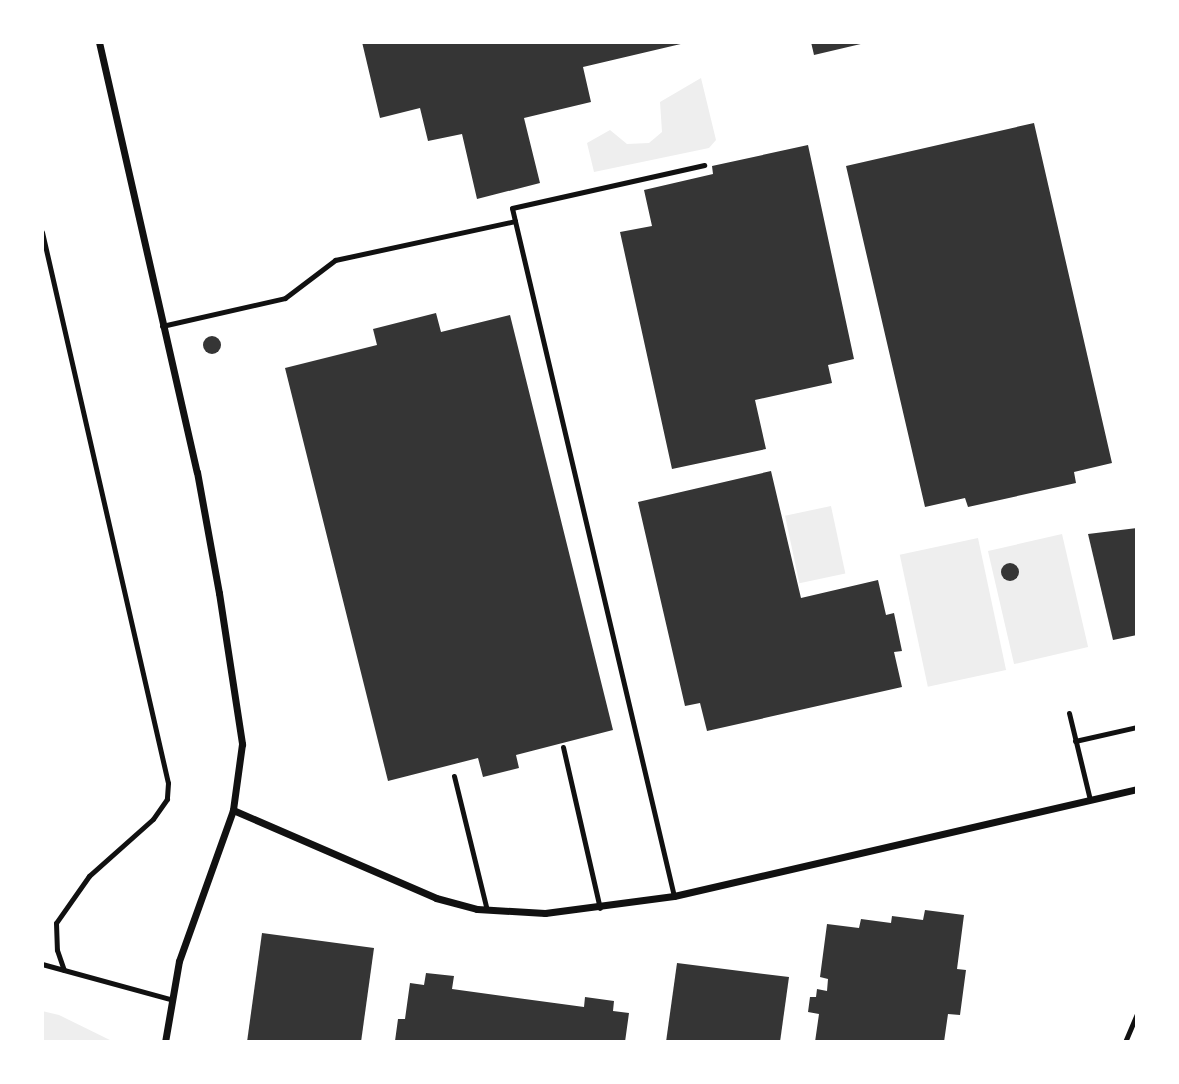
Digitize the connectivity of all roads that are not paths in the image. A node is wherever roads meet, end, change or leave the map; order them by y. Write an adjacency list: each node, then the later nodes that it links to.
1 (99, 42): 5 (street)
2 (704, 165): 3 (lane)
3 (515, 220): 5 (lane); 14 (lane)
4 (42, 232): 18 (lane)
5 (162, 326): 13 (street)
6 (1069, 713): 8 (lane)
7 (1137, 727): 8 (lane)
8 (1075, 741): 12 (lane)
9 (563, 747): 15 (lane)
10 (454, 776): 16 (lane)
11 (1137, 789): 12 (street)
12 (1090, 800): 14 (street)
13 (233, 810): 16 (street); 19 (street)
14 (674, 897): 15 (street)
15 (600, 908): 16 (street)
16 (487, 910)
17 (42, 964): 18 (lane)
18 (64, 970): 19 (lane)
19 (170, 999): 21 (street)
20 (1137, 1014): 22 (lane)
21 (165, 1042)
22 (1125, 1042)

